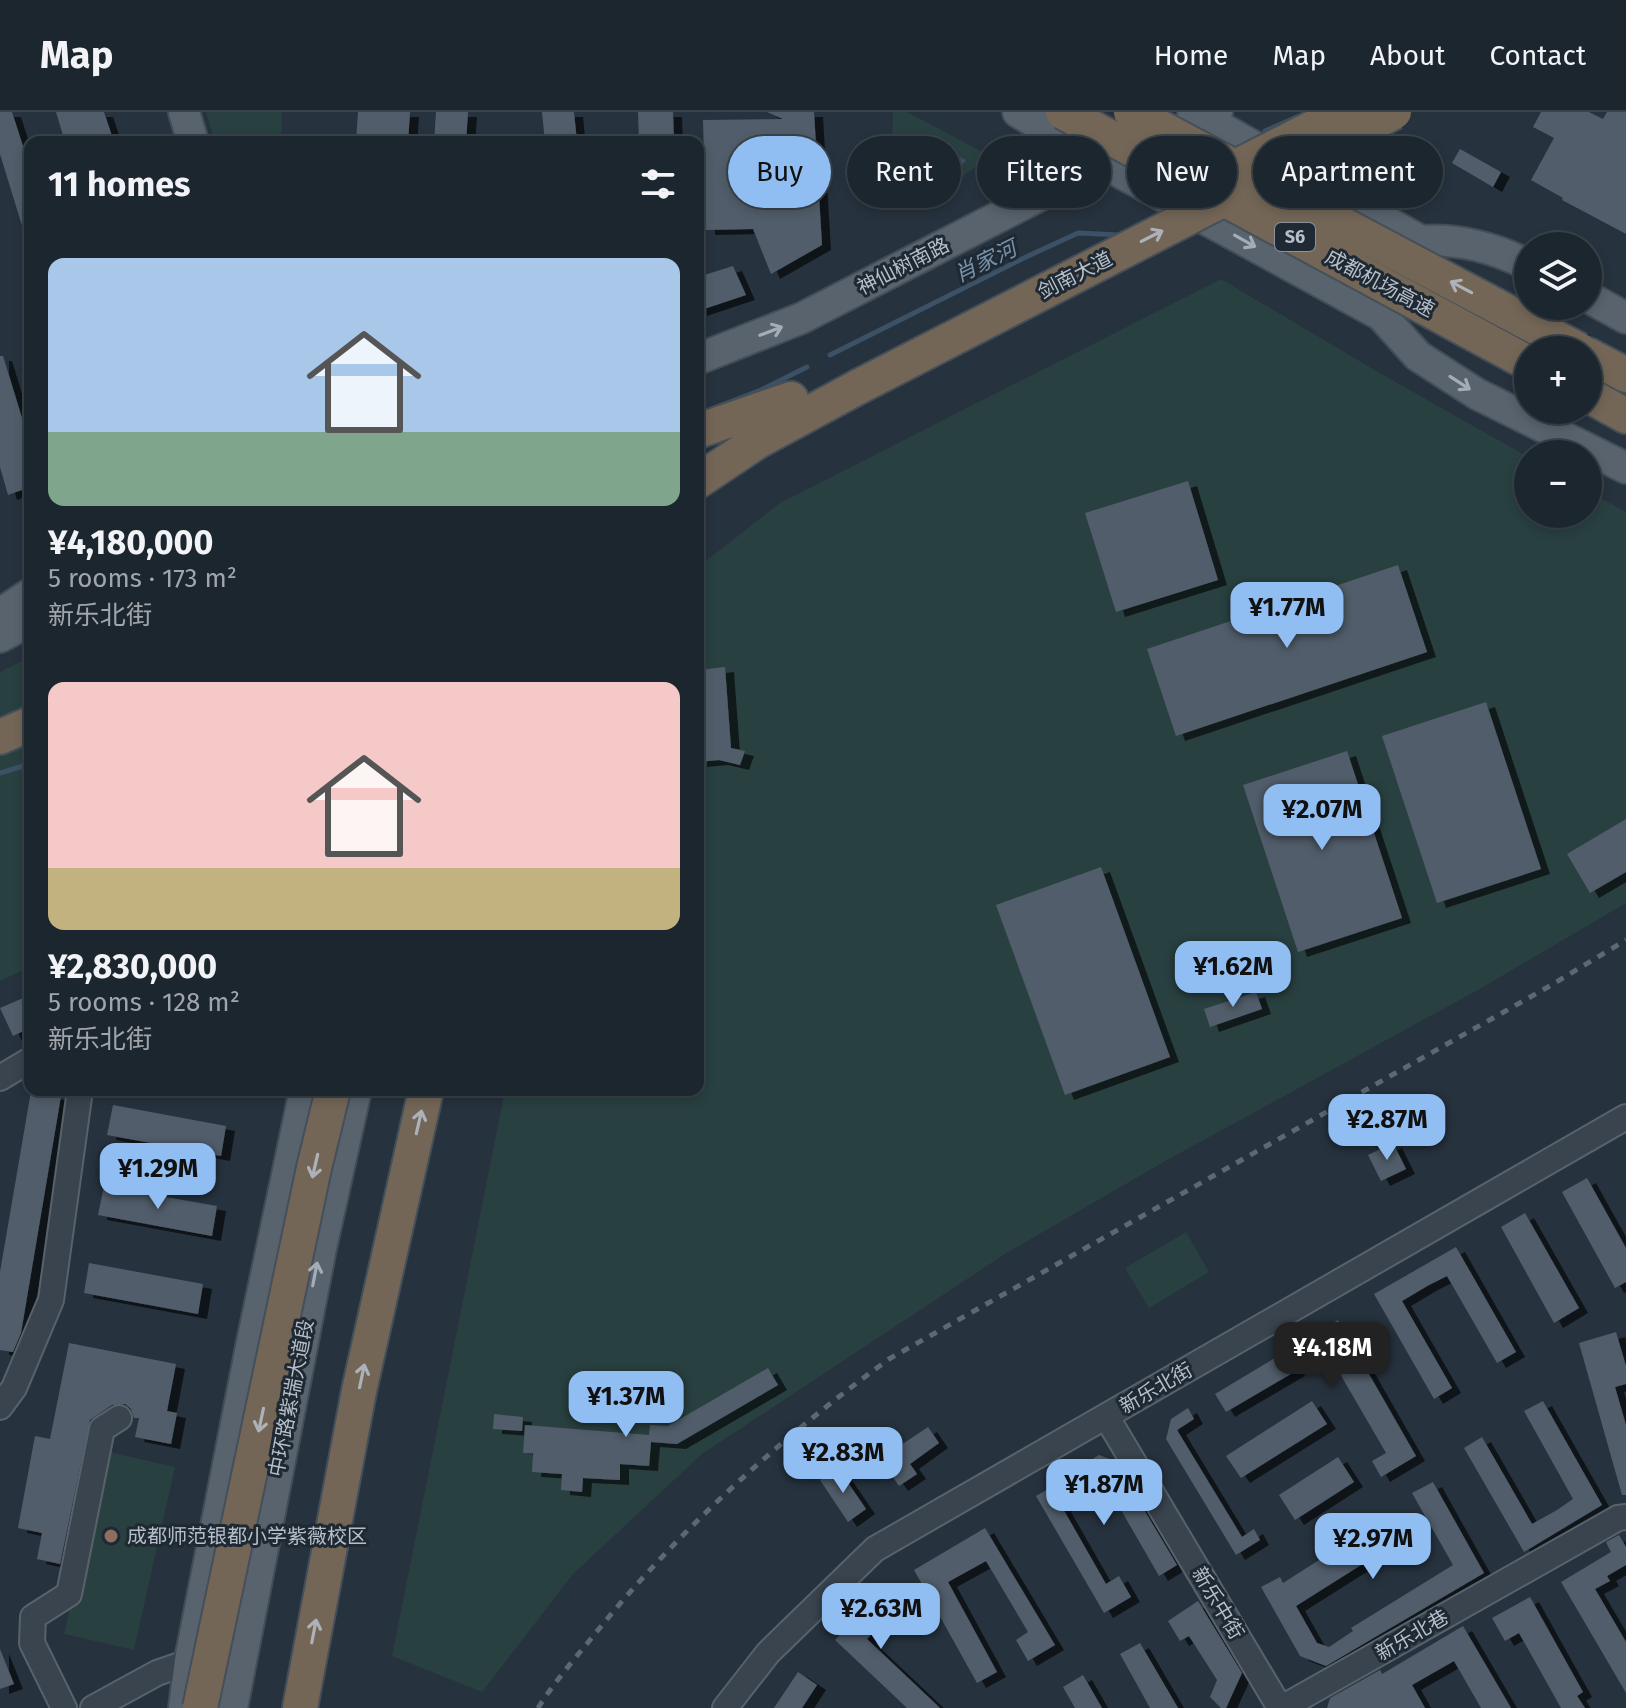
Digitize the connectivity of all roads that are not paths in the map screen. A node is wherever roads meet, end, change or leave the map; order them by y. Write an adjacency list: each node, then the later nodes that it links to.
1 (184, 112): 8 (main road)
2 (1018, 112): 9 (main road)
3 (1063, 112): 19 (highway, 成都机场高速 / S6, bridge)
4 (1131, 112): 18 (highway, 成都机场高速 / S6, one-way to 4, bridge)
5 (1344, 112): 23 (highway, 剑南大道, bridge)
6 (1394, 112): 27 (highway, 剑南大道, one-way to 6, bridge)
7 (1199, 114): 10 (main road, 神仙树南路); 13 (main road)
8 (191, 136)
9 (1058, 136)
10 (1111, 159)
11 (1111, 167): 16 (main road, one-way to 16)
12 (1016, 208): 20 (main road, 神仙树南路, one-way to 12)
13 (1421, 241): 14 (main road); 16 (main road)
14 (1514, 259)
15 (1602, 305): 17 (main road)
16 (1381, 315): 30 (main road, one-way to 30)
17 (1626, 318)
18 (1553, 336)
19 (1514, 355)
20 (704, 357)
21 (1602, 362): 22 (highway)
22 (1626, 375)
23 (791, 399): 26 (highway); 28 (highway)
24 (1602, 403): 25 (highway)
25 (1626, 416)
26 (704, 429)
27 (758, 441): 29 (highway); 31 (highway)
28 (704, 450)
29 (704, 462)
30 (1626, 468)
31 (704, 477)
32 (24, 598): 33 (main road)
33 (0, 614)
34 (24, 624): 35 (main road)
35 (0, 637)
36 (24, 727): 37 (highway)
37 (0, 737)
38 (24, 1064): 39 (street)
39 (0, 1078)
40 (79, 1096): 46 (street)
41 (304, 1096): 51 (main road)
42 (332, 1096): 55 (highway, one-way to 55, bridge)
43 (355, 1096): 50 (main road, 中环路紫瑞大道段, one-way to 43)
44 (425, 1096): 57 (highway, one-way to 44)
45 (1626, 1117): 47 (street, 新乐北街)
46 (0, 1407)
47 (1106, 1416): 58 (street, 新乐北街); 59 (street, 新乐中街)
48 (119, 1418): 52 (street)
49 (1626, 1517): 59 (street, 新乐北巷)
50 (242, 1649): 51 (street); 56 (main road, 中环路紫瑞大道段)
51 (190, 1660): 53 (street); 54 (main road)
52 (64, 1708)
53 (93, 1708)
54 (184, 1708)
55 (200, 1708)
56 (232, 1708)
57 (300, 1708)
58 (725, 1708)
59 (1281, 1708)

